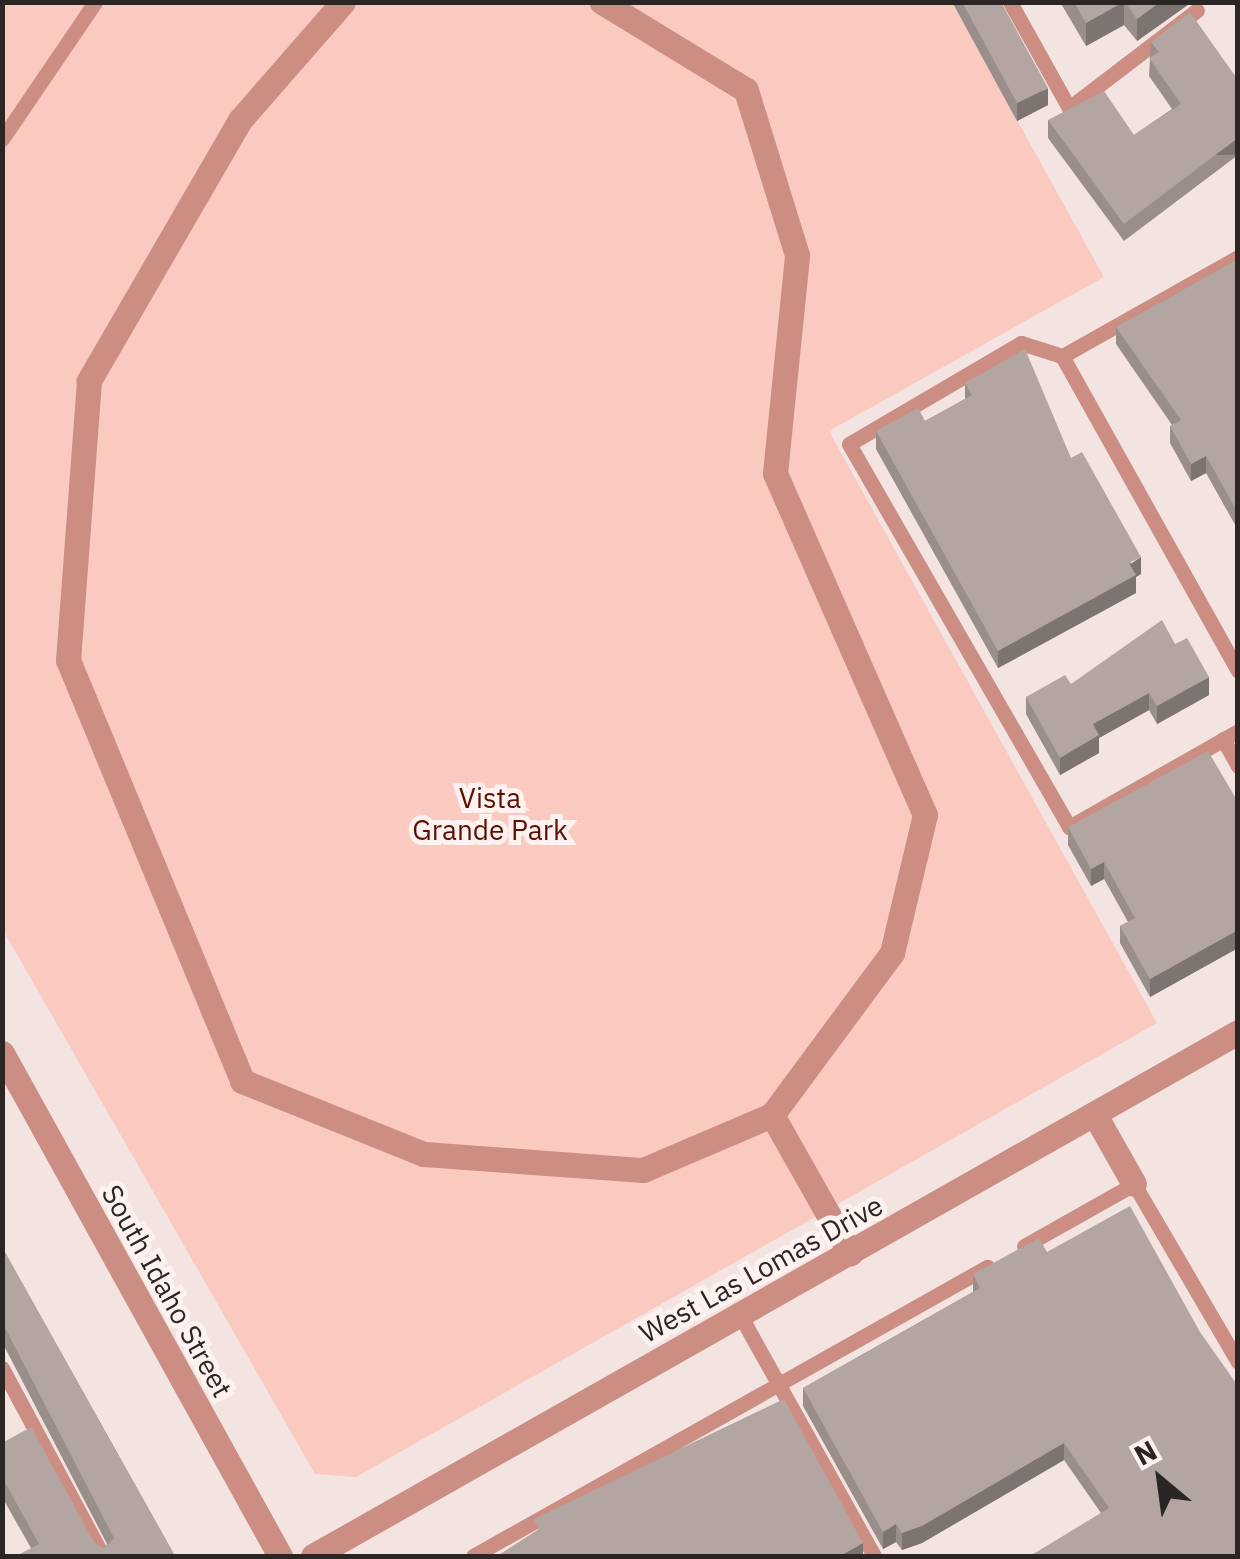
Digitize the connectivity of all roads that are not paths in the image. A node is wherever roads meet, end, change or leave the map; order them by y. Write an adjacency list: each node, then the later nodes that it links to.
1 (95, 2): 6 (lane)
2 (343, 2): 14 (street)
3 (602, 2): 14 (street)
4 (1010, 2): 5 (lane)
5 (1197, 10)
6 (2, 138)
7 (1238, 257): 8 (lane)
8 (1062, 356): 9 (lane); 10 (lane)
9 (1238, 671)
10 (1230, 735): 11 (lane)
11 (1238, 766)
12 (1238, 1032): 15 (street, West Las Lomas Drive)
13 (2, 1053): 23 (street, South Idaho Street)
14 (772, 1114): 17 (street)
15 (1095, 1115): 16 (street); 17 (street, West Las Lomas Drive)
16 (1134, 1184): 19 (lane); 21 (lane)
17 (850, 1253): 18 (street, West Las Lomas Drive)
18 (740, 1315): 21 (lane); 24 (street, West Las Lomas Drive)
19 (1238, 1362)
20 (2, 1368): 22 (lane)
21 (778, 1384): 25 (lane); 26 (lane)
22 (103, 1556)
23 (280, 1556)
24 (313, 1556)
25 (473, 1556)
26 (874, 1556)

